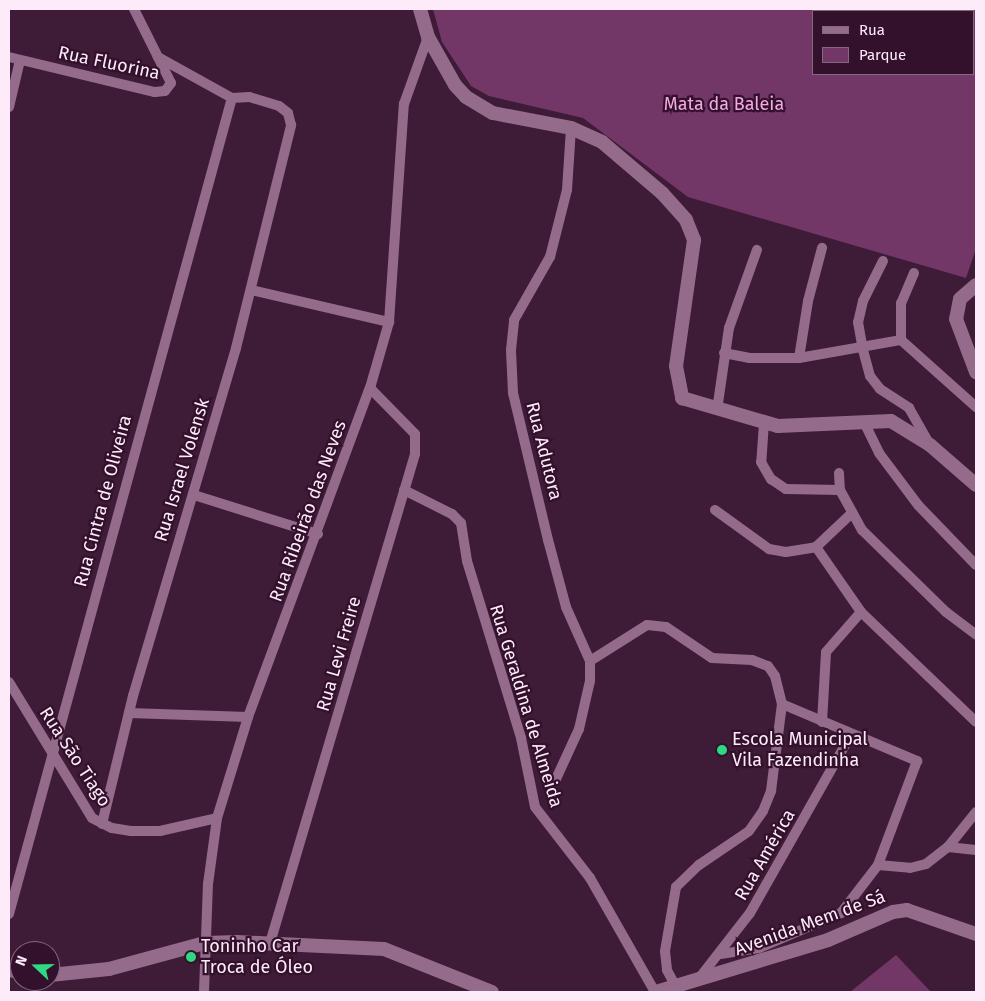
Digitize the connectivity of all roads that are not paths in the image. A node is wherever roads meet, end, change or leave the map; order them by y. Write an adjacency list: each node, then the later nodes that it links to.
1 (134, 9): 5 (street)
2 (420, 9): 3 (street)
3 (428, 37): 9 (street); 16 (street, Rua Ribeirão das Neves)
4 (9, 57): 6 (street, Rua Fluorina)
5 (158, 58): 6 (street, Rua Fluorina); 7 (street)
6 (20, 60): 8 (street)
7 (232, 98): 15 (street, Rua Israel Volensk); 48 (street, Rua Cintra de Oliveira)
8 (9, 107)
9 (571, 128): 24 (street); 40 (street, Rua Adutora)
10 (822, 248): 20 (street)
11 (757, 250): 19 (street)
12 (883, 261): 18 (street)
13 (914, 273): 17 (street)
14 (976, 285): 21 (street)
15 (251, 290): 16 (street); 32 (street, Rua Israel Volensk)
16 (389, 322): 22 (street, Rua Ribeirão das Neves)
17 (902, 340): 18 (street); 23 (street)
18 (863, 350): 20 (street); 27 (street)
19 (724, 353): 20 (street); 24 (street)
20 (799, 358)
21 (976, 372)
22 (370, 388): 30 (street, Rua Levi Freire); 35 (street, Rua Ribeirão das Neves)
23 (976, 407)
24 (717, 410): 26 (street)
25 (864, 422): 26 (street); 27 (street); 37 (street)
26 (764, 423): 31 (street)
27 (930, 445): 29 (street)
28 (839, 474): 31 (street)
29 (976, 486)
30 (404, 490): 59 (street, Rua Levi Freire); 66 (street, Rua Geraldina de Almeida)
31 (840, 490): 34 (street)
32 (194, 495): 35 (street); 43 (street, Rua Israel Volensk)
33 (715, 510): 36 (street)
34 (852, 513): 36 (street); 39 (street)
35 (318, 534): 44 (street, Rua Ribeirão das Neves)
36 (816, 547): 38 (street)
37 (976, 565)
38 (861, 612): 45 (street); 46 (street)
39 (976, 635)
40 (590, 661): 42 (street); 49 (street, Rua Adutora)
41 (9, 682): 48 (street, Rua São Tiago)
42 (782, 704): 45 (street); 63 (street)
43 (129, 713): 44 (street); 52 (street, Rua Israel Volensk)
44 (248, 717): 51 (street, Rua Ribeirão das Neves)
45 (822, 722): 47 (street)
46 (976, 722)
47 (850, 736): 55 (street); 60 (street, Rua América)
48 (52, 752): 52 (street, Rua São Tiago); 56 (street, Rua Cintra de Oliveira)
49 (556, 779)
50 (976, 812): 53 (street)
51 (217, 818): 52 (street, Rua São Tiago); 58 (street, Rua Ribeirão das Neves)
52 (102, 824)
53 (948, 847): 54 (street); 55 (street)
54 (976, 850)
55 (878, 865): 60 (street)
56 (9, 914)
57 (976, 934): 62 (street, Avenida Mem de Sá)
58 (205, 943): 59 (street); 61 (street); 64 (street, Rua Ribeirão das Neves)
59 (270, 943): 65 (street)
60 (720, 954): 62 (street, Rua América)
61 (60, 974)
62 (696, 982): 63 (street, Avenida Mem de Sá)
63 (676, 987): 66 (street, Avenida Mem de Sá)
64 (204, 992)
65 (492, 992)
66 (655, 992)

